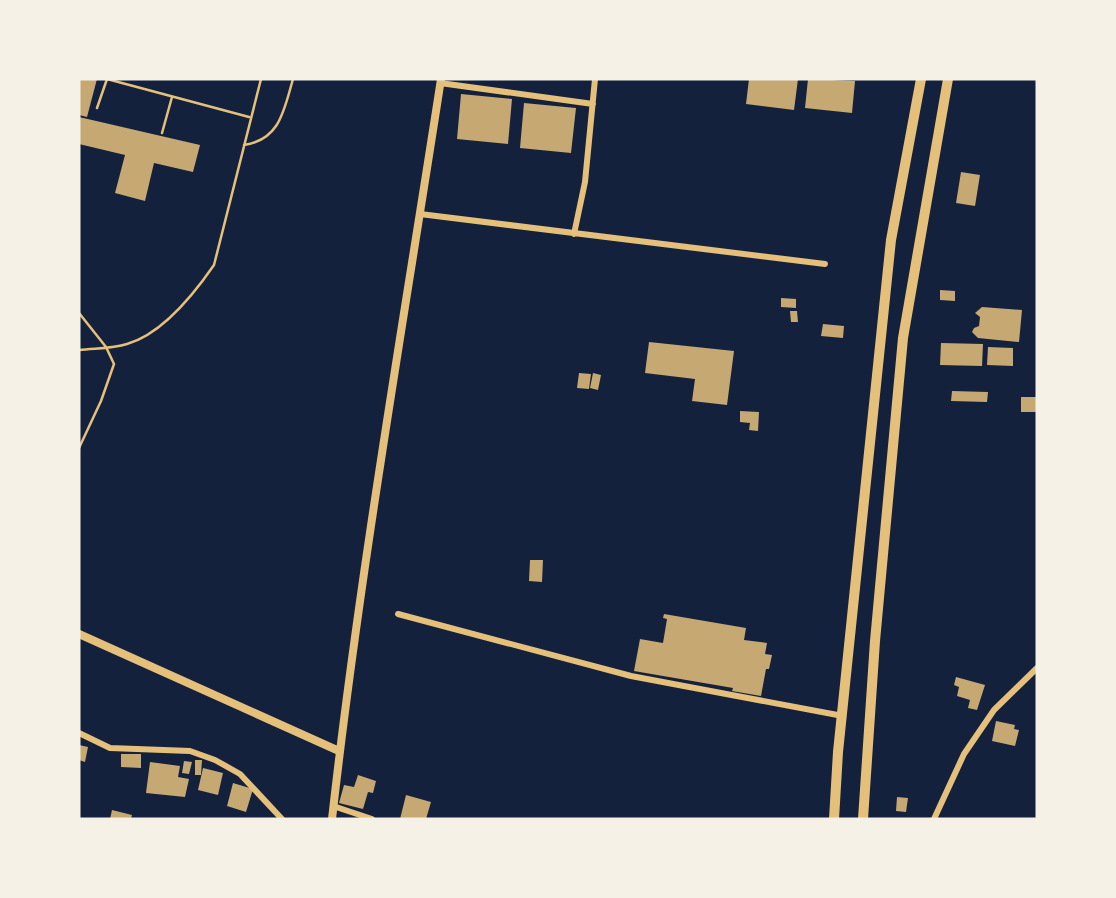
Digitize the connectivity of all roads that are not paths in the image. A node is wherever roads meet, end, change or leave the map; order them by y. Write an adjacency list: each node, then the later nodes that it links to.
1 (261, 79): 10 (lane)
2 (293, 79): 12 (lane)
3 (595, 79): 8 (street)
4 (921, 79): 23 (highway)
5 (948, 79): 31 (highway)
6 (441, 81): 8 (street); 13 (street)
7 (172, 97): 9 (lane); 10 (lane); 11 (lane)
8 (593, 104): 14 (street)
9 (97, 108)
10 (251, 117): 12 (lane)
11 (162, 133)
12 (244, 145): 17 (lane)
13 (419, 214): 14 (street); 25 (street)
14 (574, 234): 15 (street)
15 (825, 264)
16 (79, 313): 17 (lane)
17 (106, 347): 18 (lane); 19 (lane)
18 (79, 350)
19 (79, 448)
20 (397, 614): 23 (street)
21 (79, 635): 25 (street)
22 (1037, 667): 32 (street)
23 (843, 716): 30 (highway)
24 (79, 733): 27 (street)
25 (339, 751): 26 (street)
26 (333, 806): 28 (street); 29 (street)
27 (282, 819)
28 (332, 819)
29 (372, 819)
30 (834, 819)
31 (863, 819)
32 (934, 819)

